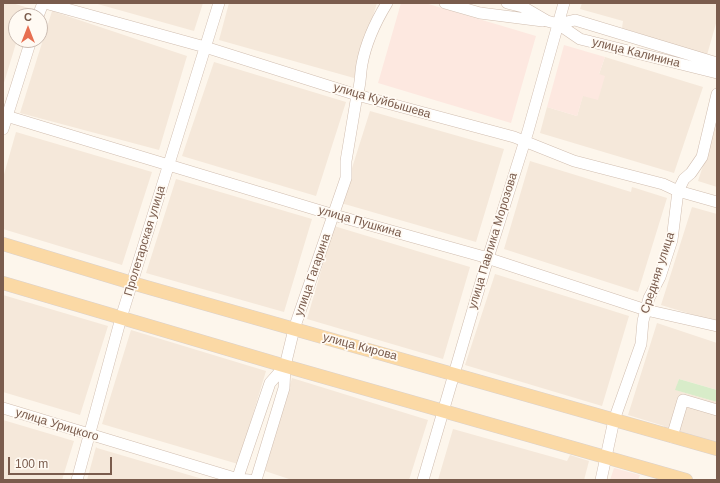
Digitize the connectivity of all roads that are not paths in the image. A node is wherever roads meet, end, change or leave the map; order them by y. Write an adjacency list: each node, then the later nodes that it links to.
1 (44, 3): 8 (street, улица Куйбышева)
2 (219, 3): 8 (street, Пролетарская улица)
3 (388, 3): 13 (street, улица Гагарина)
4 (445, 3): 7 (street, улица Калинина)
5 (507, 3): 7 (street, улица Калинина)
6 (564, 3): 7 (street, улица Павлика Морозова)
7 (552, 22): 10 (street, улица Калинина); 11 (street, улица Калинина); 16 (street, улица Павлика Морозова)
8 (205, 47): 13 (street, улица Куйбышева); 17 (street, Пролетарская улица)
9 (28, 48): 14 (street)
10 (717, 63)
11 (717, 74)
12 (717, 94): 18 (street, Средняя улица)
13 (357, 95): 16 (street, улица Куйбышева); 20 (street, улица Гагарина)
14 (5, 116): 15 (street); 17 (street, улица Пушкина)
15 (3, 129)
16 (524, 141): 18 (street, улица Куйбышева); 22 (street, улица Павлика Морозова)
17 (169, 164): 20 (street, улица Пушкина); 24 (street, Пролетарская улица)
18 (678, 191): 19 (street, улица Куйбышева); 25 (street, Средняя улица)
19 (717, 202)
20 (334, 215): 22 (street, улица Пушкина); 28 (street, улица Гагарина)
21 (3, 244): 24 (main road, улица Кирова)
22 (488, 258): 25 (street, улица Пушкина); 30 (street, улица Павлика Морозова)
23 (3, 283): 26 (main road)
24 (132, 283): 26 (street, Пролетарская улица); 28 (main road, улица Кирова)
25 (646, 310): 27 (street, улица Пушкина); 34 (street, Средняя улица)
26 (121, 318): 29 (main road); 35 (street, Пролетарская улица)
27 (717, 326)
28 (294, 329): 29 (street, улица Гагарина); 30 (main road, улица Кирова)
29 (285, 366): 33 (main road); 40 (street); 42 (street, улица Гагарина)
30 (454, 373): 33 (street, улица Павлика Морозова); 34 (main road, улица Кирова)
31 (3, 408): 35 (street, улица Урицкого)
32 (717, 410): 36 (street)
33 (444, 411): 38 (main road); 43 (street, улица Павлика Морозова)
34 (614, 420): 36 (main road, улица Кирова); 38 (street, Средняя улица)
35 (90, 436): 39 (street, Пролетарская улица); 40 (street, улица Урицкого)
36 (672, 436): 37 (main road, улица Кирова)
37 (717, 449)
38 (605, 457): 44 (street, Средняя улица); 45 (main road)
39 (77, 480)
40 (238, 480): 41 (street, улица Урицкого)
41 (249, 480)
42 (256, 480)
43 (423, 480)
44 (601, 480)
45 (686, 480)

